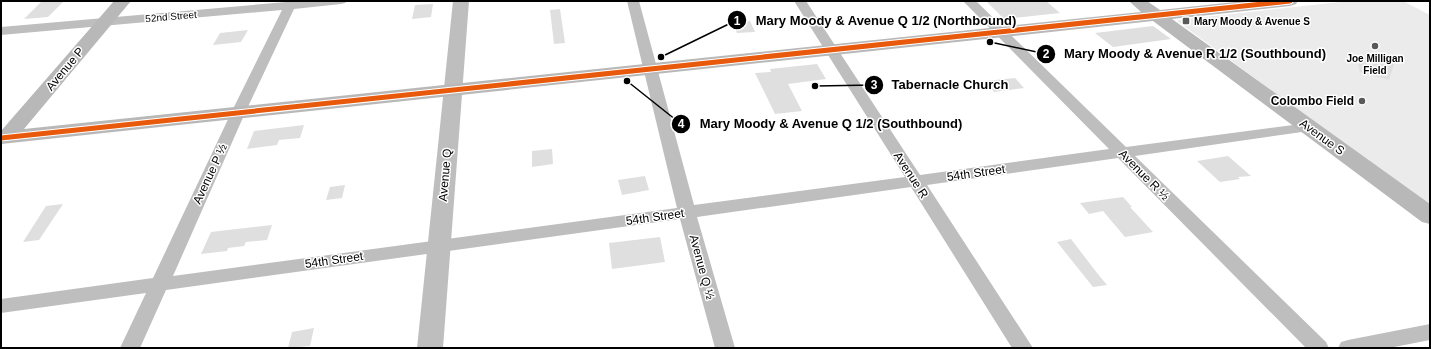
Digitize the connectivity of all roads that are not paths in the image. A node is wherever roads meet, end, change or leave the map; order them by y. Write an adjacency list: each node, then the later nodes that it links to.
1 (123, 1): 11 (main road, Avenue P)
2 (341, 1): 9 (street, 52nd Street)
3 (461, 1): 16 (street, Avenue Q)
4 (633, 1): 15 (street, Avenue Q ½)
5 (800, 1): 14 (street, Avenue R)
6 (969, 1): 13 (street, Avenue R ½)
7 (1137, 1): 10 (main road, Avenue S)
8 (1290, 1): 10 (main road)
9 (291, 3): 11 (street, 52nd Street); 17 (street, Avenue P ½)
10 (1157, 15): 13 (main road); 18 (main road, Avenue S)
11 (105, 22): 12 (street, 52nd Street); 19 (main road, Avenue P)
12 (1, 31)
13 (1000, 32): 14 (main road); 20 (street, Avenue R ½)
14 (831, 50): 15 (main road); 21 (street, Avenue R)
15 (651, 69): 16 (main road); 22 (street, Avenue Q ½)
16 (453, 90): 17 (main road); 24 (street, Avenue Q)
17 (238, 113): 19 (main road); 25 (street, Avenue P ½)
18 (1309, 127): 20 (street, 54th Street); 23 (main road, Avenue S)
19 (3, 140)
20 (1122, 153): 21 (street, 54th Street); 32 (street, Avenue R ½)
21 (914, 181): 22 (street, 54th Street); 31 (street, Avenue R)
22 (687, 212): 24 (street, 54th Street); 30 (street, Avenue Q ½)
23 (1430, 216)
24 (439, 246): 25 (street, 54th Street); 29 (street, Avenue Q)
25 (160, 284): 26 (street, 54th Street); 28 (street, Avenue P ½)
26 (1, 306)
27 (1430, 332): 33 (street)
28 (130, 348)
29 (430, 348)
30 (724, 348)
31 (1023, 348)
32 (1319, 348)
33 (1348, 348)

